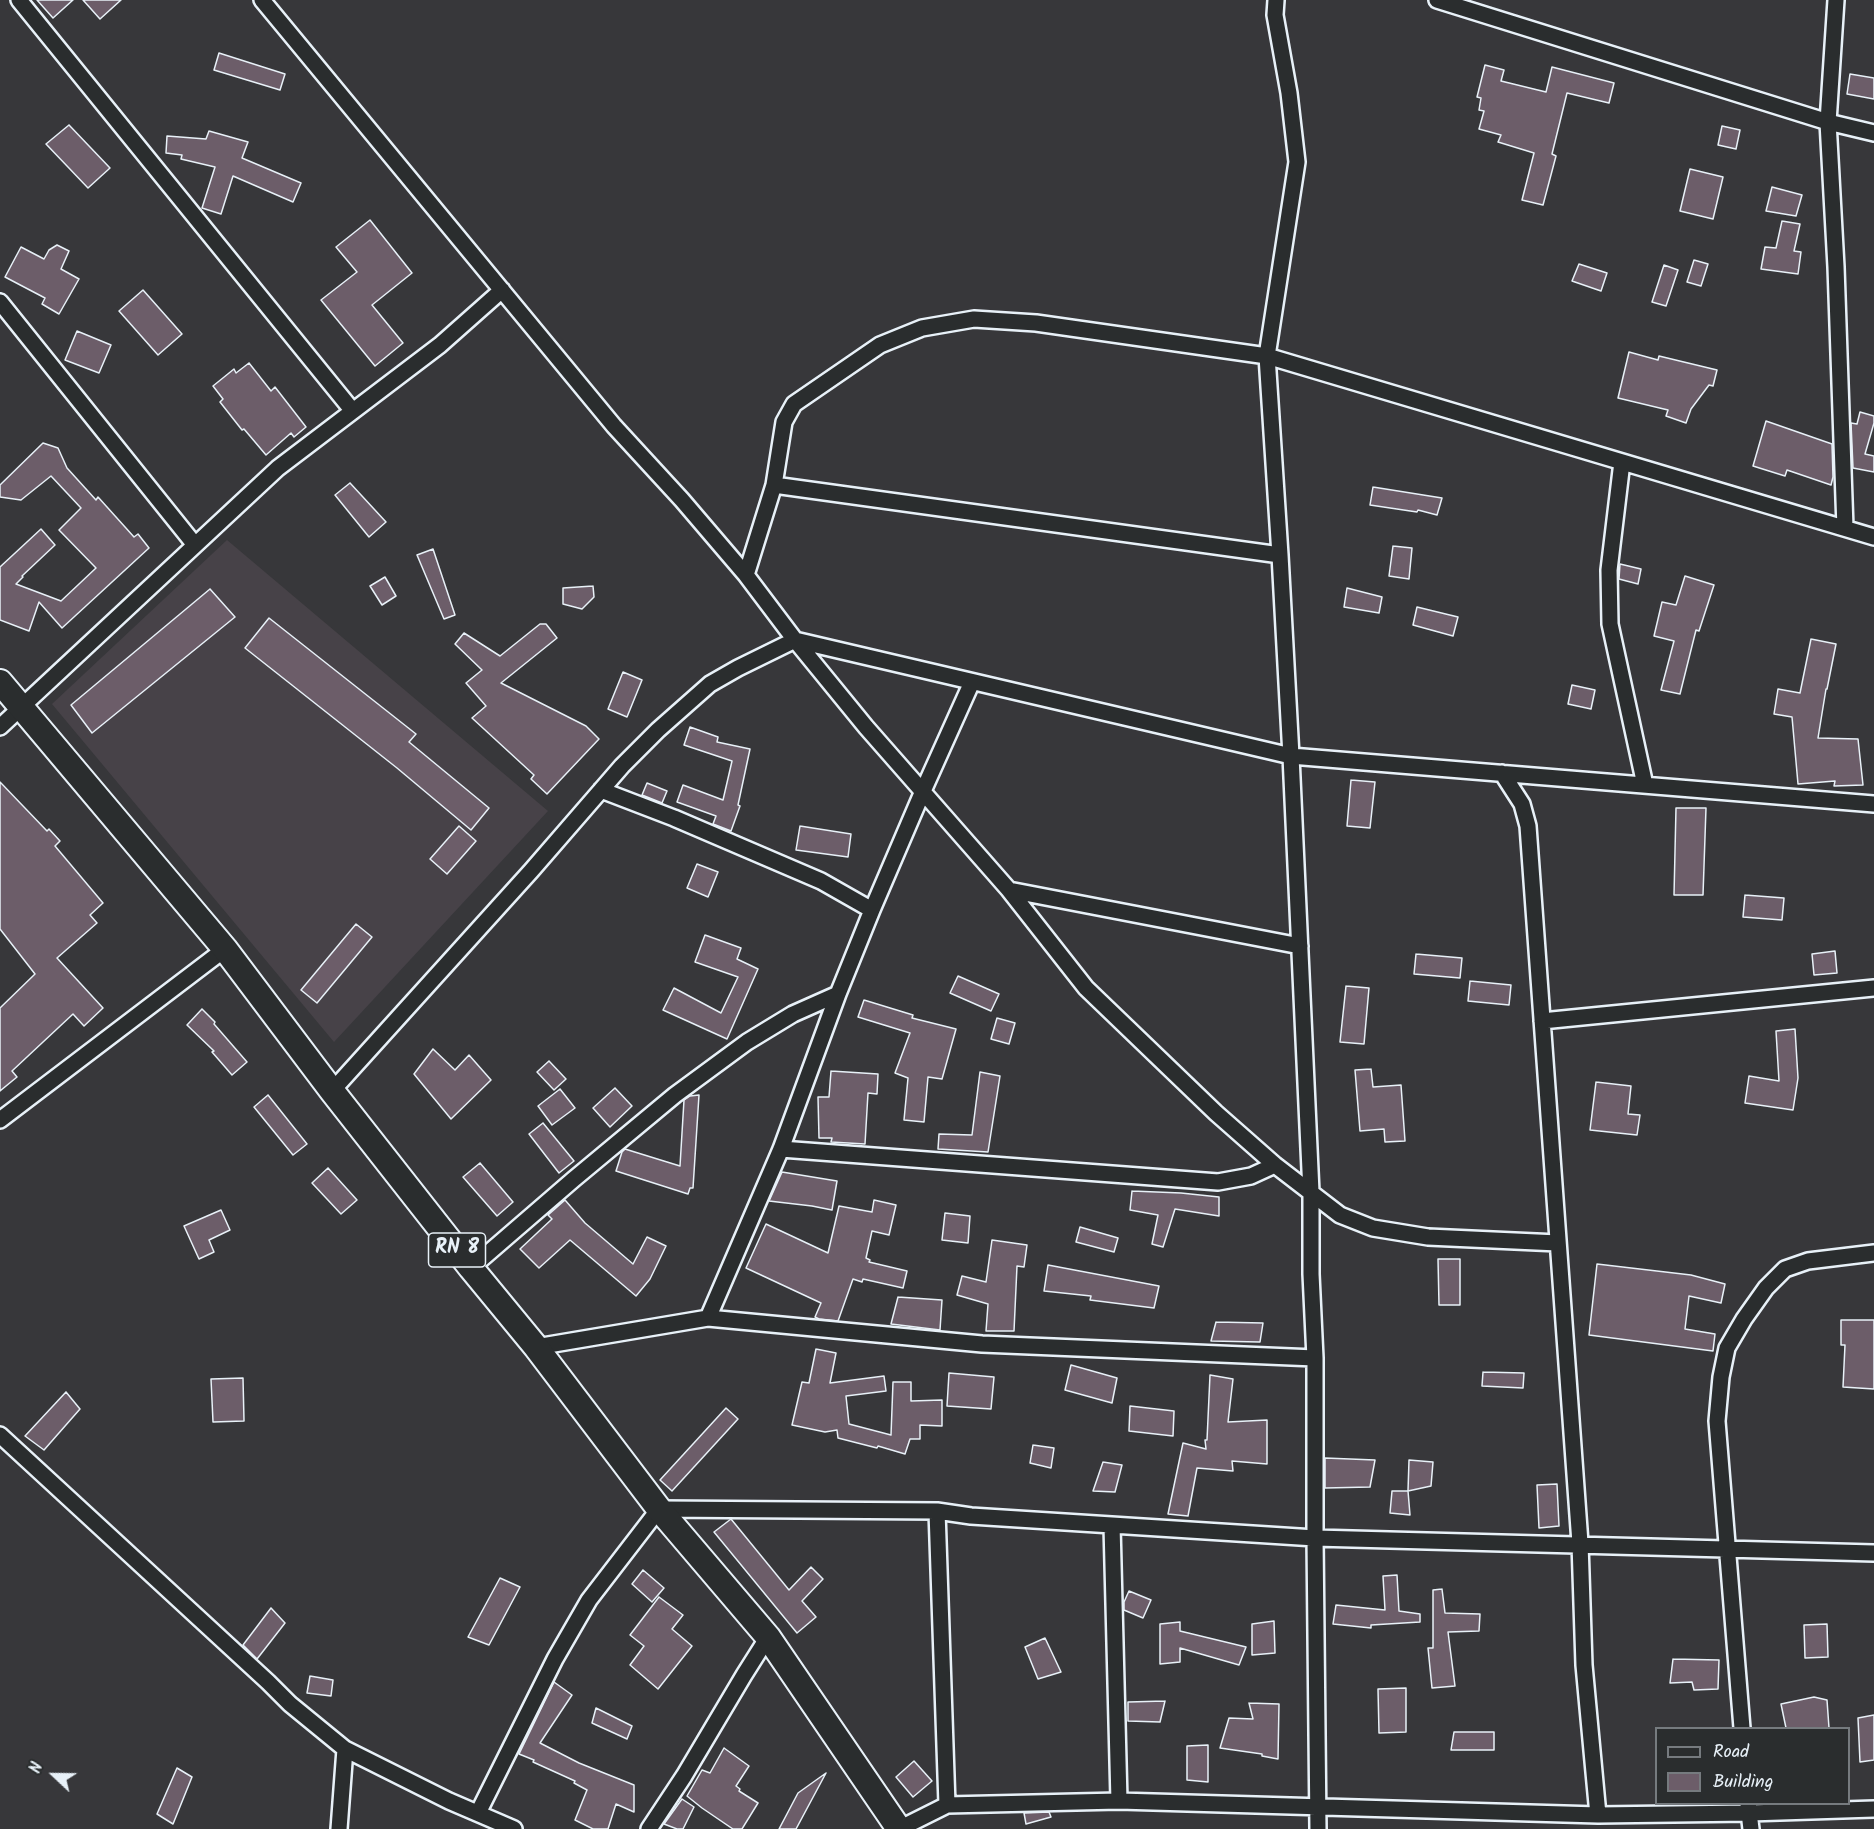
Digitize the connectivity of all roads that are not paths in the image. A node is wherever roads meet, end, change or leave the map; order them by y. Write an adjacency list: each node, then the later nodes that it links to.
1 (20, 0): 11 (street)
2 (262, 0): 8 (street)
3 (1276, 0): 10 (street)
4 (1437, 0): 6 (street)
5 (1836, 0): 6 (street)
6 (1828, 122): 7 (street); 14 (street)
7 (1874, 133)
8 (502, 290): 11 (street); 18 (street)
9 (0, 302): 16 (street)
10 (1267, 357): 12 (street); 13 (street); 17 (street)
11 (352, 410): 16 (street)
12 (1622, 462): 14 (street); 26 (street)
13 (774, 485): 17 (street); 18 (street)
14 (1845, 528): 15 (street)
15 (1874, 537)
16 (195, 545): 22 (street)
17 (1280, 555): 24 (street)
18 (746, 575): 19 (street)
19 (795, 640): 21 (street); 27 (street); 28 (street)
20 (0, 682): 22 (main road, RN 8)
21 (972, 682): 24 (street); 28 (street)
22 (21, 707): 23 (street); 33 (main road, RN 8)
23 (0, 727)
24 (1291, 756): 25 (street); 32 (street)
25 (1502, 773): 26 (street); 36 (street)
26 (1645, 785): 29 (street)
27 (602, 790): 31 (street); 37 (street)
28 (923, 791): 30 (street); 31 (street)
29 (1874, 804)
30 (1009, 890): 32 (street); 40 (street)
31 (872, 910): 35 (street)
32 (1300, 946): 41 (street)
33 (225, 949): 37 (main road, RN 8); 38 (street)
34 (1874, 988): 36 (street)
35 (838, 994): 39 (street); 44 (street)
36 (1542, 1021): 42 (street)
37 (332, 1091): 44 (main road, RN 8)
38 (0, 1120)
39 (781, 1149): 40 (street); 45 (street)
40 (1275, 1165): 41 (street)
41 (1311, 1192): 42 (street); 47 (street)
42 (1558, 1243): 53 (street)
43 (1874, 1252): 54 (street)
44 (471, 1268): 46 (main road, RN 8)
45 (708, 1318): 46 (street); 47 (street)
46 (536, 1347): 49 (main road, RN 8)
47 (1315, 1358): 52 (street)
48 (0, 1435): 58 (street)
49 (659, 1509): 50 (street); 56 (main road, RN 8); 64 (street)
50 (937, 1511): 51 (street); 60 (street)
51 (1112, 1525): 52 (street); 59 (street)
52 (1315, 1538): 53 (street); 61 (street)
53 (1580, 1544): 54 (street); 65 (street)
54 (1727, 1548): 55 (street); 57 (street)
55 (1874, 1553)
56 (768, 1637): 68 (street); 69 (main road, RN 8)
57 (1742, 1727)
58 (345, 1749): 64 (street); 66 (street)
59 (1119, 1801): 60 (street); 61 (street)
60 (947, 1805): 69 (street)
61 (1317, 1806): 65 (street); 70 (street)
62 (1749, 1808): 63 (street); 65 (street); 71 (street)
63 (1874, 1809)
64 (478, 1813): 67 (street)
65 (1598, 1815)
66 (339, 1829)
67 (514, 1829)
68 (650, 1829)
69 (899, 1829)
70 (1318, 1829)
71 (1751, 1829)

